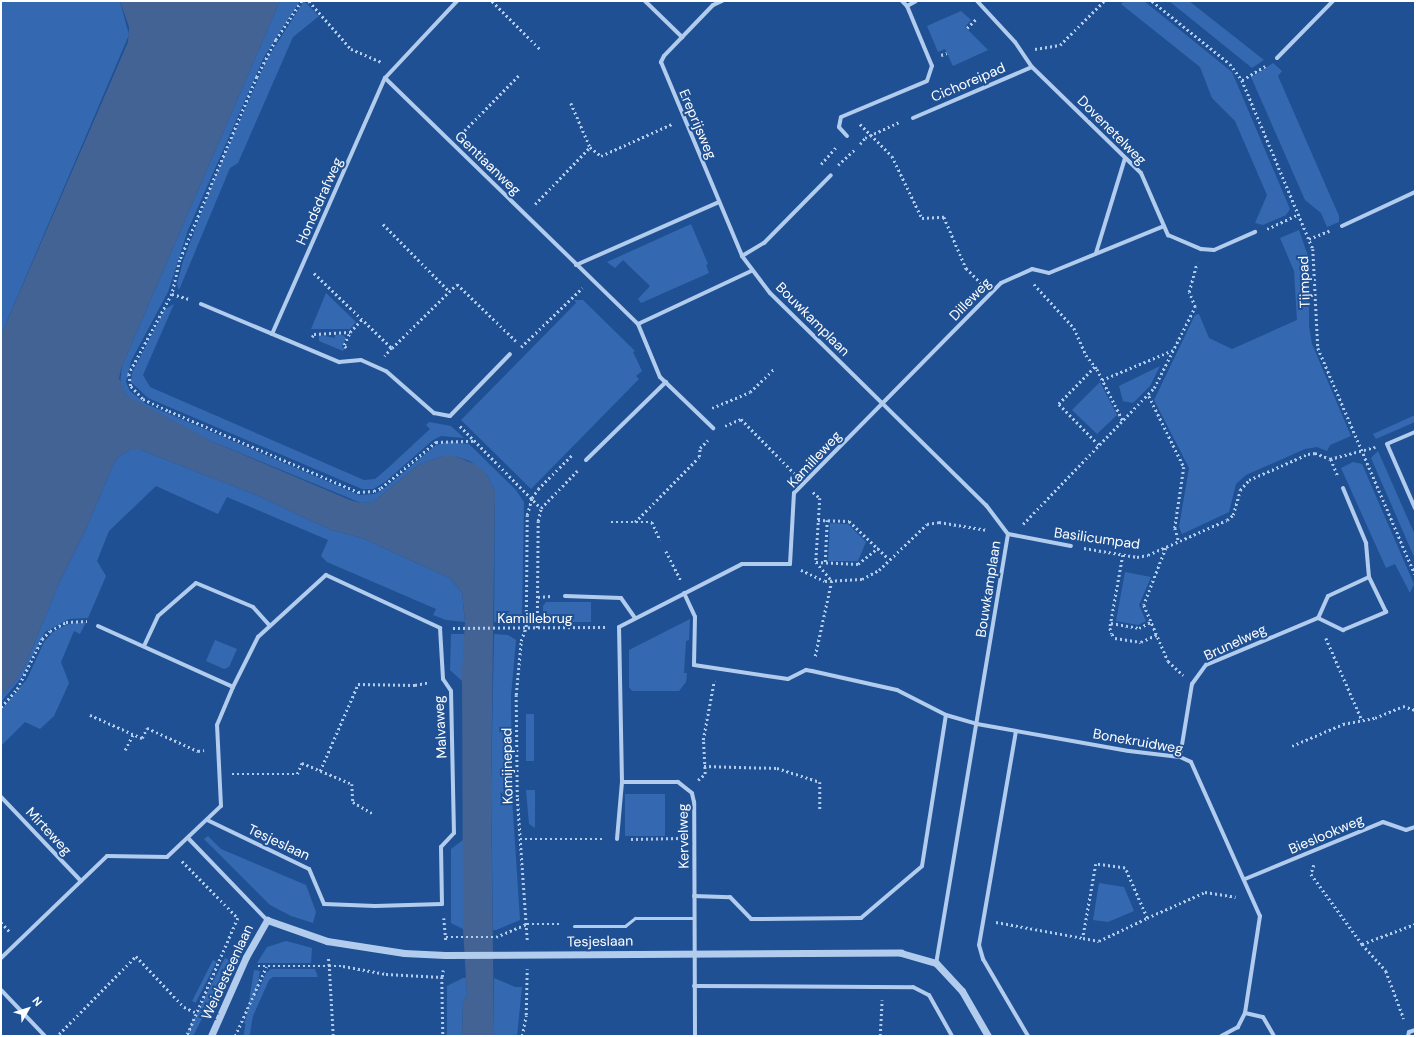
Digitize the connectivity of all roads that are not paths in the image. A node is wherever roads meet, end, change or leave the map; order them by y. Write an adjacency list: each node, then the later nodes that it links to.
1 (458, 1): 12 (street, Hondsdrafweg)
2 (645, 1): 9 (street)
3 (722, 1): 9 (street)
4 (902, 1): 8 (street)
5 (916, 1): 8 (street)
6 (977, 1): 11 (street, Dovenetelweg)
7 (1333, 1): 10 (street)
8 (906, 6): 14 (street)
9 (682, 37): 18 (street, Ereprijsweg)
10 (1277, 58)
11 (1032, 67): 13 (street, Cichoreipad); 15 (street, Dovenetelweg)
12 (385, 78): 24 (street, Gentiaanweg); 28 (street, Hondsdrafweg)
13 (913, 118)
14 (847, 136)
15 (1125, 158): 19 (street, Dovenetelweg); 22 (street)
16 (831, 175): 23 (street)
17 (1415, 192): 20 (street)
18 (719, 202): 23 (street, Ereprijsweg); 24 (street)
19 (1164, 226): 21 (street, Dovenetelweg); 22 (street, Dilleweg)
20 (1342, 226)
21 (1255, 232)
22 (1096, 253): 31 (street, Dilleweg)
23 (742, 256): 25 (street, Ereprijsweg)
24 (576, 265): 27 (street, Gentiaanweg)
25 (751, 271): 27 (street); 31 (street, Bouwkamplaan)
26 (201, 304): 28 (street)
27 (638, 324): 30 (street, Gentiaanweg)
28 (272, 334): 29 (street)
29 (510, 354)
30 (666, 382): 32 (street, Gentiaanweg); 34 (street)
31 (882, 404): 37 (street, Bouwkamplaan); 40 (street, Kamilleweg)
32 (713, 428)
33 (1415, 432): 36 (street)
34 (586, 460)
35 (1343, 488): 39 (street)
36 (1415, 508)
37 (1008, 534): 38 (street, Basilicumpad); 49 (street, Bouwkamplaan)
38 (1072, 546)
39 (1370, 578): 43 (street); 43 (street)
40 (685, 592): 42 (street); 48 (street, Bonekruidweg)
41 (565, 596): 42 (street)
42 (635, 618): 52 (street)
43 (1318, 618): 51 (street, Brunelweg)
44 (98, 626): 46 (street)
45 (270, 626): 46 (street); 47 (street, Malvaweg); 61 (street, Malvaweg)
46 (144, 646): 47 (street)
47 (233, 687): 54 (street, Malvaweg)
48 (946, 715): 49 (street, Bonekruidweg); 60 (street)
49 (977, 724): 50 (street, Bonekruidweg); 67 (street, Bouwkamplaan)
50 (1016, 731): 51 (street, Bonekruidweg); 78 (street)
51 (1180, 757): 58 (street, Bonekruidweg)
52 (622, 782): 57 (street); 60 (street, Kervelweg)
53 (1, 797): 59 (street, Mirteweg)
54 (207, 820): 56 (street, Malvaweg); 61 (street, Tesjeslaan)
55 (1415, 827): 58 (street, Bieslookweg)
56 (188, 838): 59 (street); 63 (street)
57 (617, 839)
58 (1245, 879): 70 (street, Bonekruidweg)
59 (81, 881): 66 (street)
60 (694, 896): 62 (street, Kervelweg)
61 (442, 904)
62 (694, 918): 64 (lane, Tesjeslaan); 65 (street, Kervelweg)
63 (267, 920): 65 (street, Tesjeslaan); 74 (street, Weidesteenlaan)
64 (574, 926)
65 (693, 953): 67 (street, Tesjeslaan); 68 (street, Kervelweg)
66 (1, 958)
67 (936, 963): 77 (street)
68 (694, 986): 75 (street, Kervelweg); 76 (street)
69 (1, 990): 73 (street)
70 (1245, 1013): 79 (street); 80 (street)
71 (1415, 1030): 72 (street)
72 (1408, 1034)
73 (45, 1036)
74 (211, 1036)
75 (695, 1036)
76 (952, 1036)
77 (988, 1036)
78 (1028, 1036)
79 (1221, 1036)
80 (1274, 1036)

